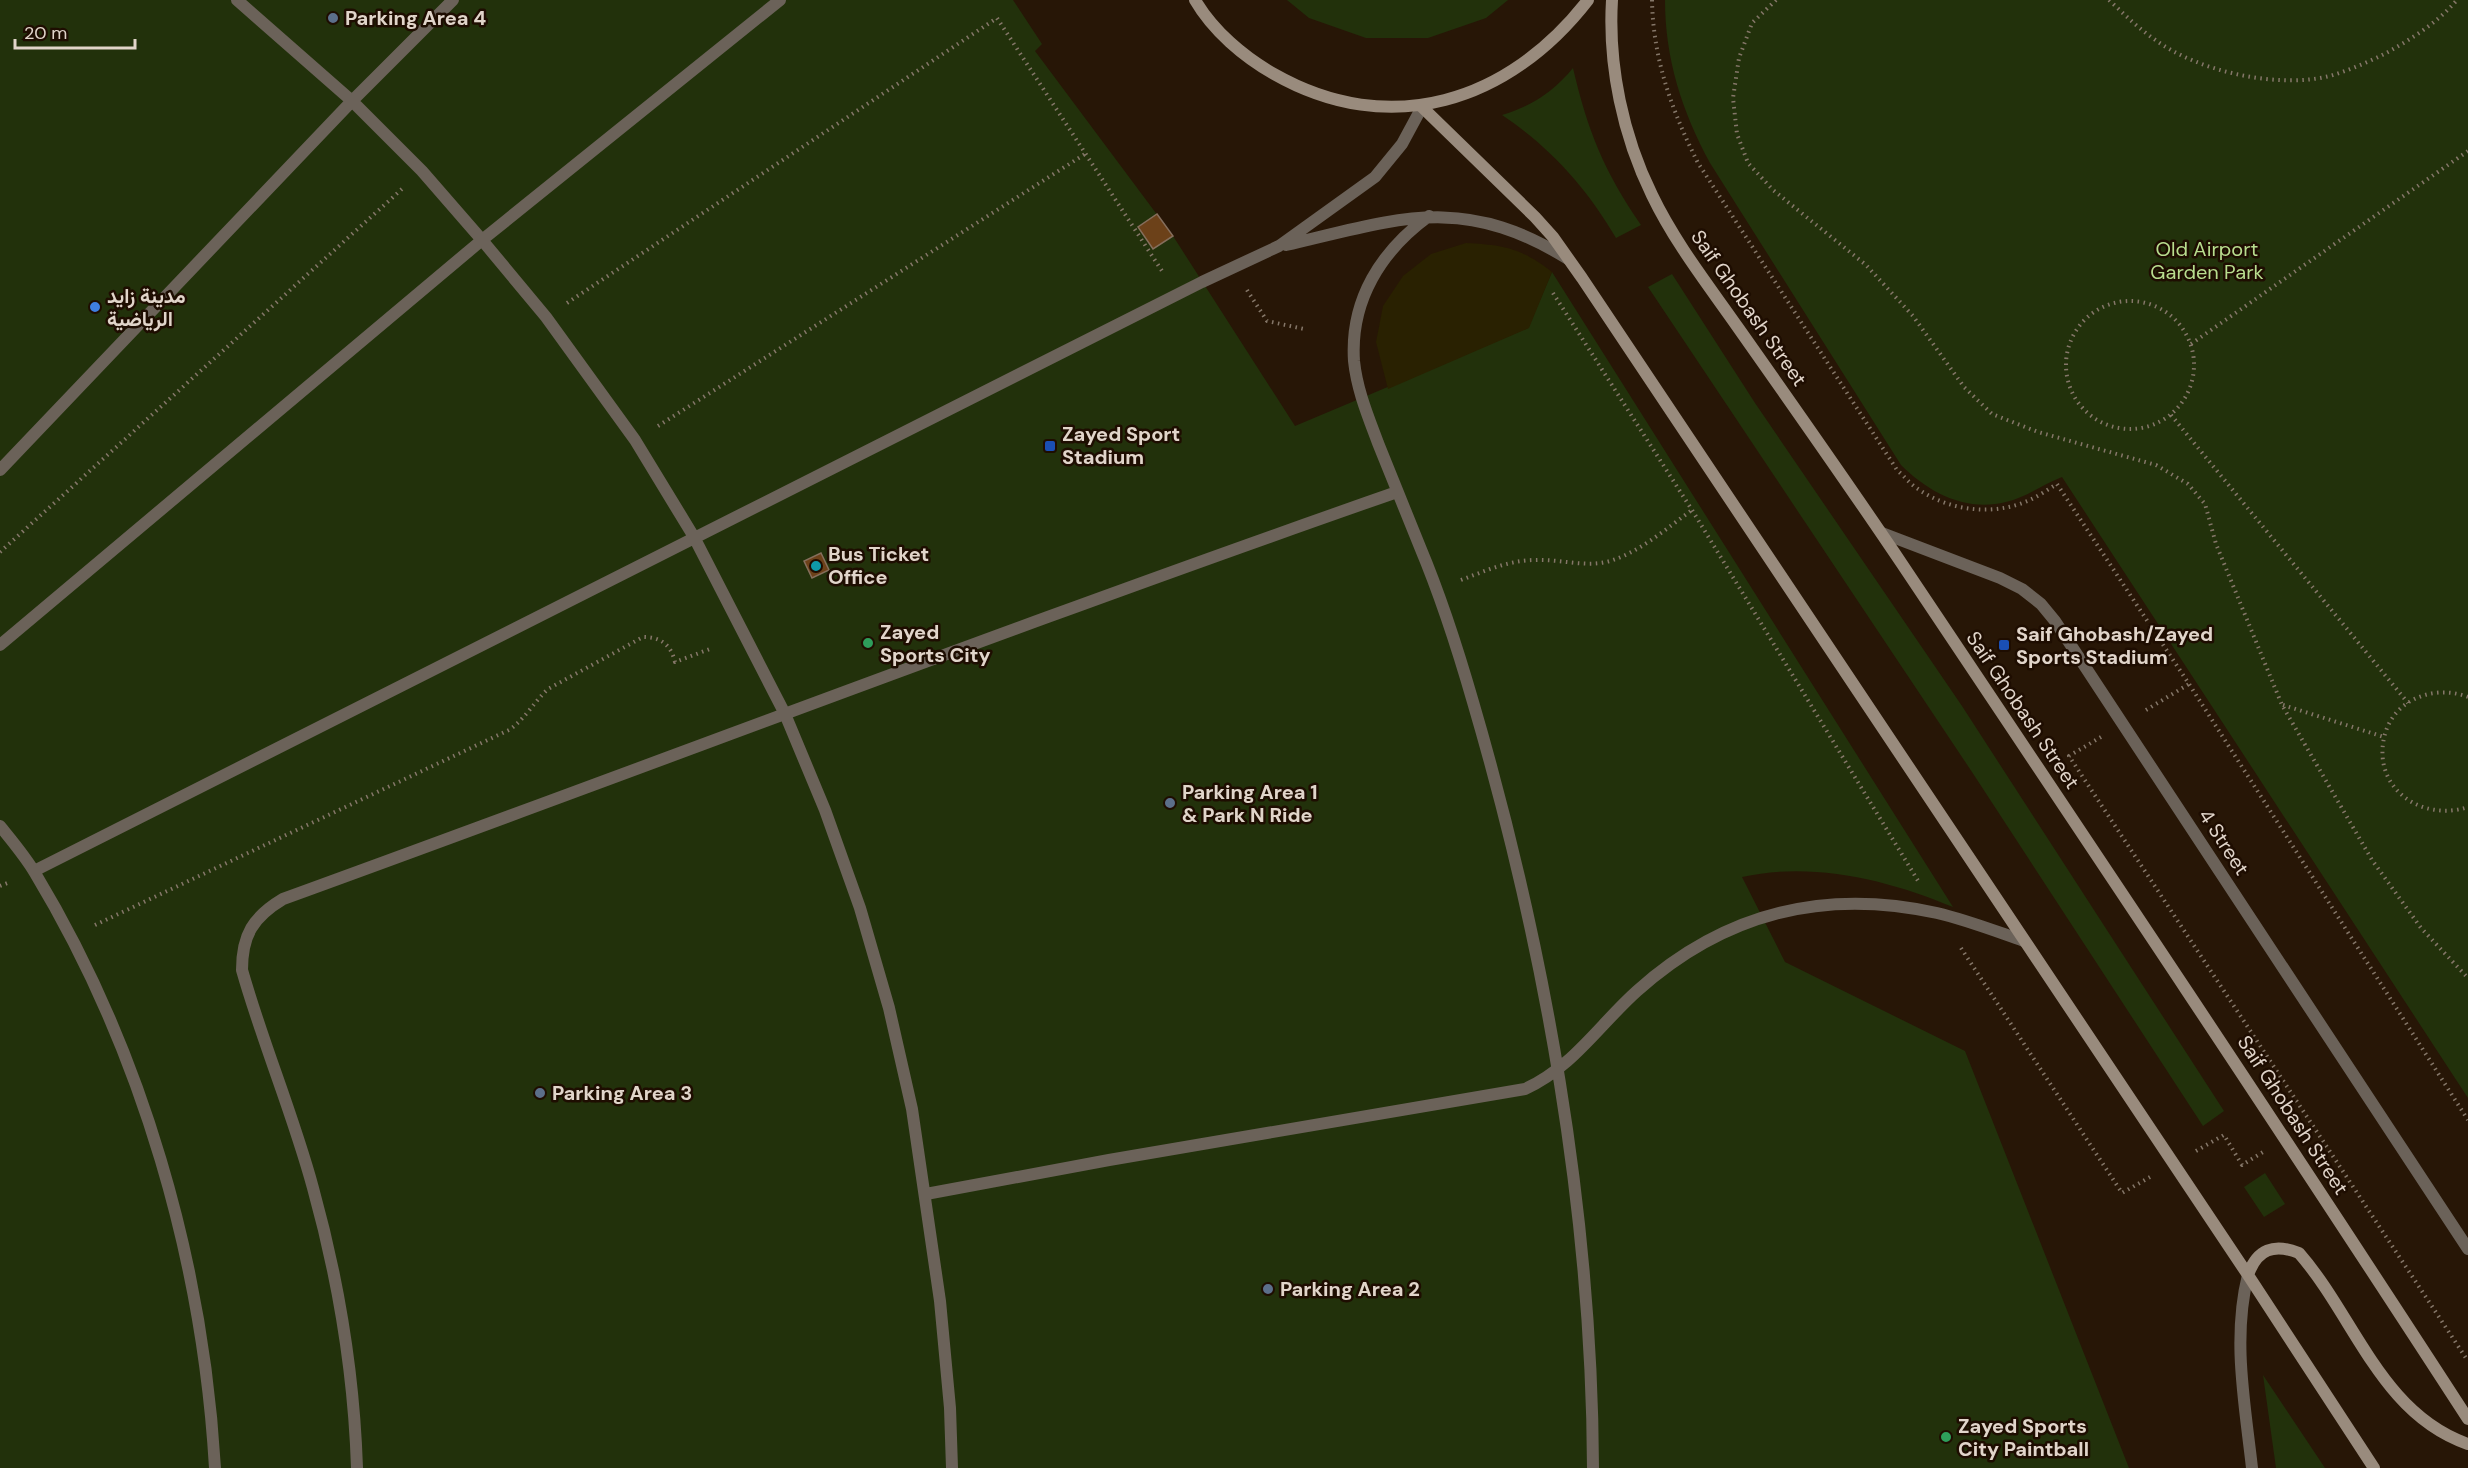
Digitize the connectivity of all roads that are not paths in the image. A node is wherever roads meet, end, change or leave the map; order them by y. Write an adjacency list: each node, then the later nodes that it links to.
1 (237, 0): 7 (street)
2 (453, 0): 7 (street)
3 (780, 0): 10 (street)
4 (1195, 0): 8 (street)
5 (1588, 0): 8 (street)
6 (1612, 0): 15 (street, Saif Ghobash Street)
7 (352, 101): 10 (street); 13 (street)
8 (1422, 107): 11 (street); 12 (street)
9 (1429, 216): 11 (street); 12 (street); 14 (street)
10 (482, 240): 16 (street); 17 (street)
11 (1279, 246): 16 (street)
12 (1568, 259): 21 (street)
13 (0, 470)
14 (1397, 492): 18 (street); 22 (street)
15 (1882, 533): 24 (street, 4 Street); 26 (street, Saif Ghobash Street)
16 (694, 537): 18 (street); 20 (street)
17 (0, 645)
18 (785, 714): 23 (street); 29 (street)
19 (0, 826): 20 (street)
20 (34, 872): 28 (street)
21 (2024, 941): 22 (street); 25 (street)
22 (1556, 1068): 23 (street); 31 (street)
23 (926, 1194): 30 (street)
24 (2468, 1249)
25 (2248, 1275): 27 (street); 32 (street); 33 (street)
26 (2468, 1419)
27 (2468, 1444)
28 (215, 1468)
29 (357, 1468)
30 (952, 1468)
31 (1593, 1468)
32 (2252, 1468)
33 (2374, 1468)

